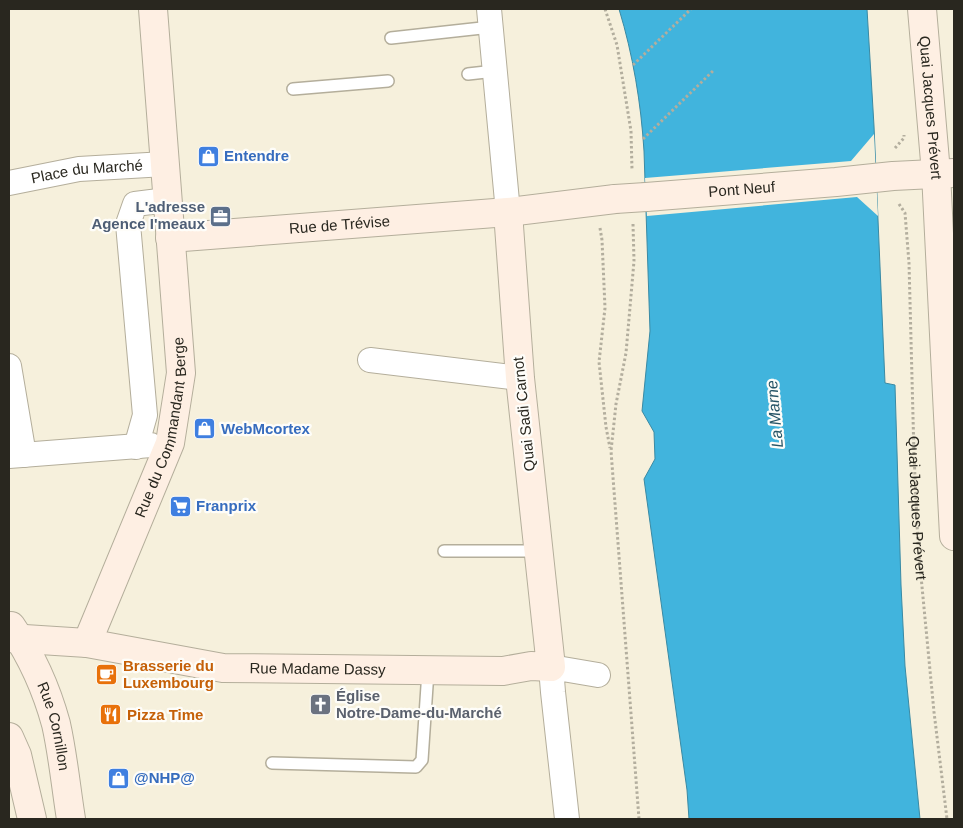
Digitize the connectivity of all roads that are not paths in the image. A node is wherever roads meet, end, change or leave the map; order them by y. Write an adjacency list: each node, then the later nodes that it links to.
1 (153, 9): 9 (main road, Rue du Commandant Berge)
2 (922, 9): 10 (main road, Quai Jacques Prévert)
3 (490, 18): 4 (lane); 5 (street, Quai Sadi Carnot)
4 (391, 38)
5 (495, 71): 6 (lane); 13 (street, Quai Sadi Carnot)
6 (468, 74)
7 (388, 81): 8 (lane)
8 (293, 89)
9 (165, 164): 11 (street, Place du Marché); 12 (main road, Rue du Commandant Berge)
10 (945, 173): 14 (main road, Pont Neuf, bridge); 22 (main road, Quai Jacques Prévert)
11 (9, 183)
12 (167, 200): 15 (main road, Rue du Commandant Berge); 20 (street, Rue du Commandant Berge)
13 (508, 212): 14 (main road, Rue de Trévise); 15 (main road, Rue de Trévise); 18 (main road, Quai Sadi Carnot)
14 (598, 213)
15 (170, 238): 19 (main road, Rue du Commandant Berge)
16 (370, 360): 18 (street)
17 (9, 366): 21 (street)
18 (520, 378): 24 (main road, Quai Sadi Carnot)
19 (170, 443): 20 (street); 26 (main road, Rue du Commandant Berge)
20 (136, 447): 21 (street)
21 (16, 456)
22 (954, 536)
23 (444, 551): 24 (lane)
24 (539, 551): 27 (main road, Quai Sadi Carnot)
25 (12, 633): 26 (main road, Rue Madame Dassy); 33 (main road, Rue Cornillon)
26 (87, 643): 28 (main road, Rue Madame Dassy)
27 (551, 667): 28 (main road, Rue Madame Dassy); 29 (street); 34 (street, Quai Sadi Carnot)
28 (428, 671): 31 (lane)
29 (598, 675)
30 (9, 737): 32 (main road)
31 (272, 763)
32 (32, 819)
33 (71, 819)
34 (567, 819)

